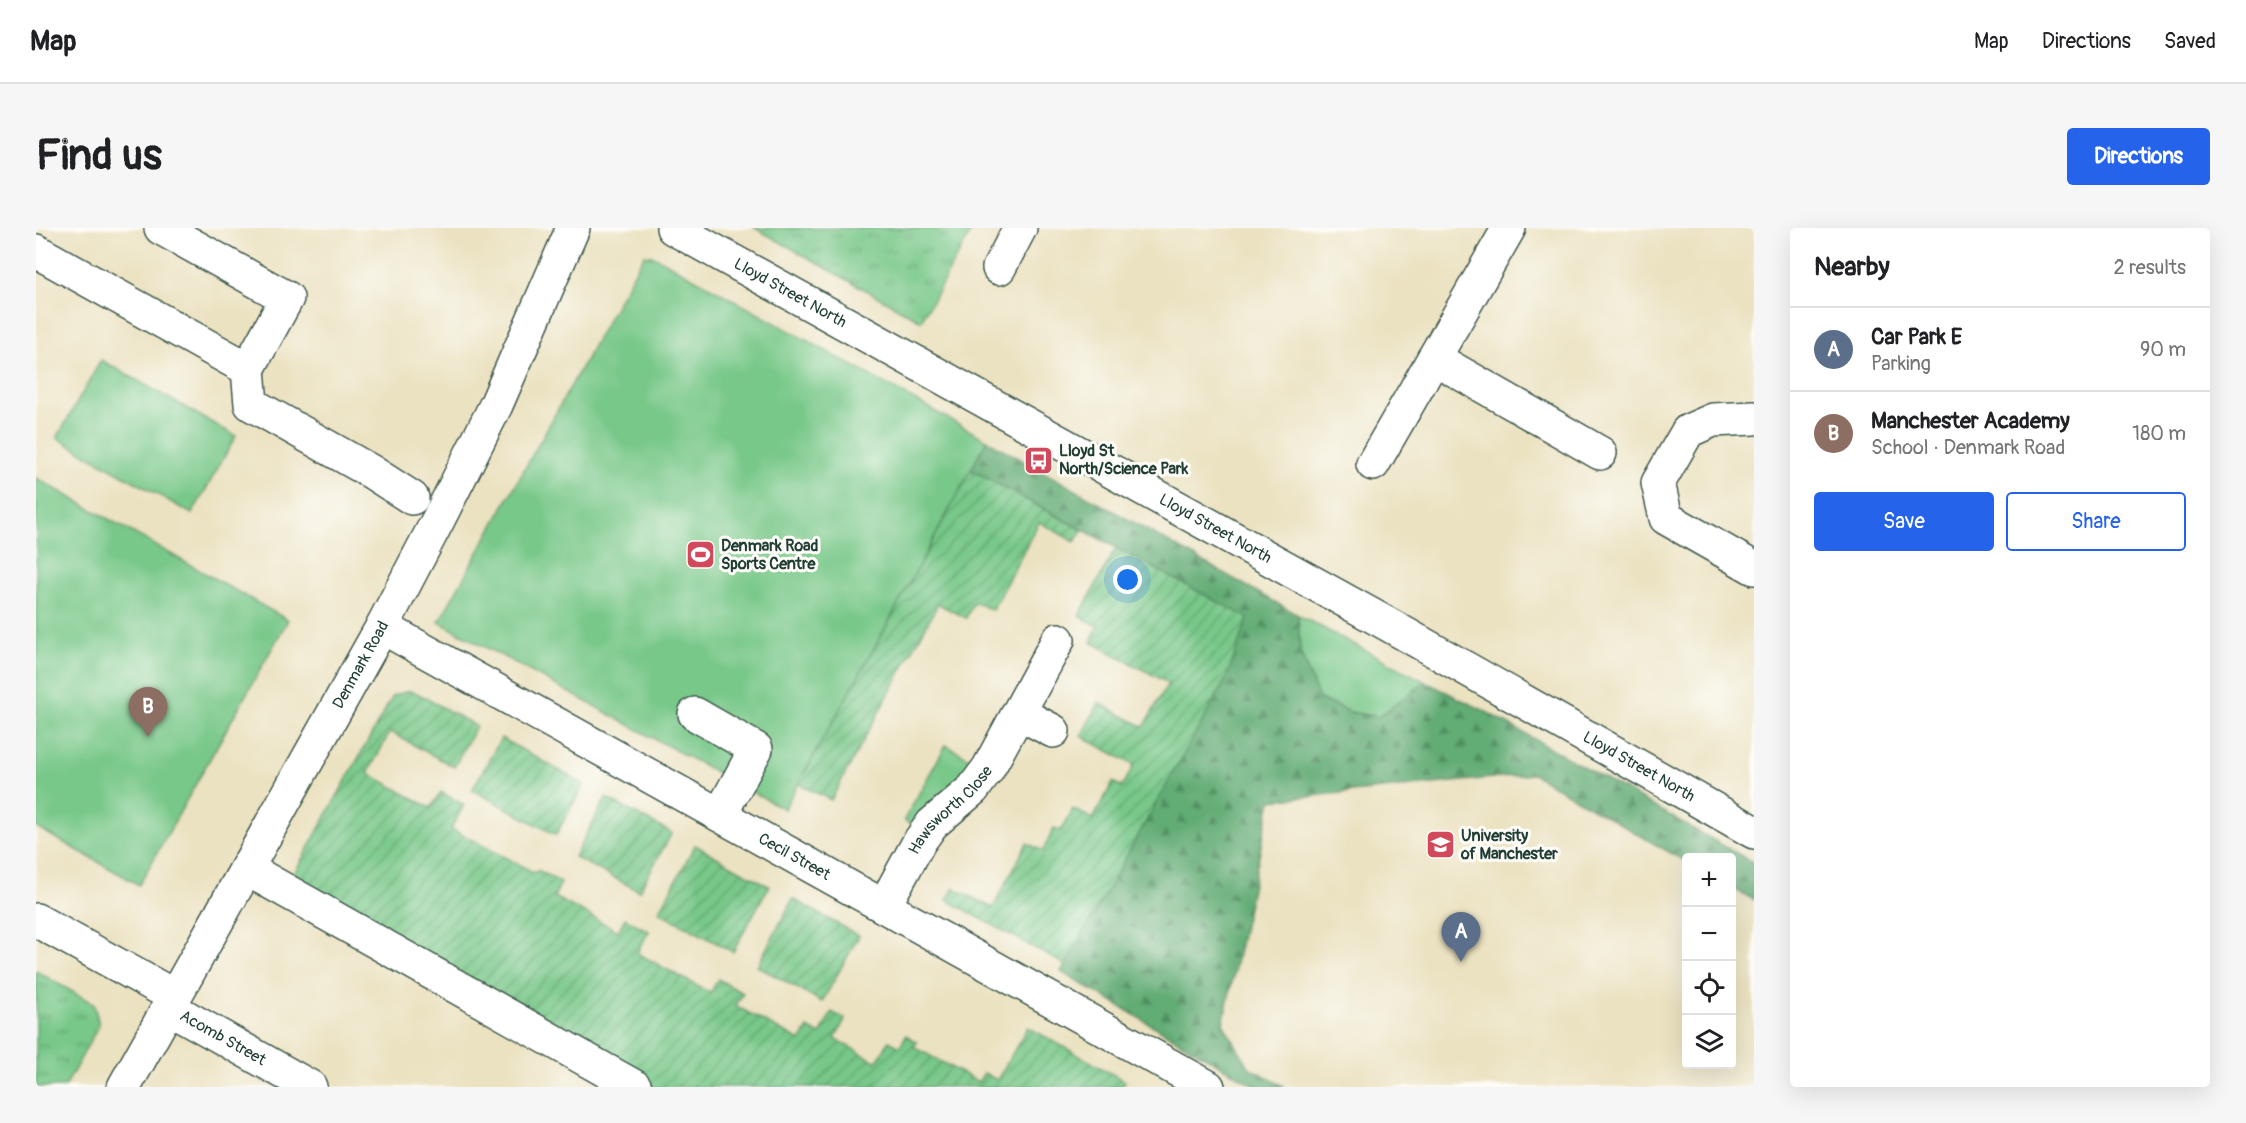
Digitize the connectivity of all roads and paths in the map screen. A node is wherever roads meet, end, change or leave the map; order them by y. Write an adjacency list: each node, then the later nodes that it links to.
1 (162, 228): 9 (street)
2 (573, 228): 15 (street, Denmark Road)
3 (673, 228): 21 (street, Lloyd Street North)
4 (1020, 228): 7 (street)
5 (1509, 228): 8 (street)
6 (36, 250): 9 (street)
7 (999, 268)
8 (1434, 358): 11 (street); 12 (street)
9 (248, 369): 13 (street)
10 (1754, 418): 14 (street)
11 (1600, 453)
12 (1373, 464)
13 (412, 498)
14 (1754, 567)
15 (382, 627): 20 (street, Cecil Street); 22 (street, Denmark Road)
16 (1058, 640): 17 (street, Hawsworth Close)
17 (1019, 713): 19 (street); 23 (street, Hawsworth Close)
18 (694, 714): 20 (street)
19 (1053, 731)
20 (720, 815): 23 (street, Cecil Street)
21 (1754, 832)
22 (247, 869): 25 (street, Denmark Road); 28 (street)
23 (884, 906): 29 (street, Cecil Street)
24 (36, 920): 25 (street, Acomb Street)
25 (171, 1001): 26 (street, Denmark Road); 27 (street, Acomb Street)
26 (124, 1087)
27 (310, 1087)
28 (635, 1087)
29 (1208, 1087)

